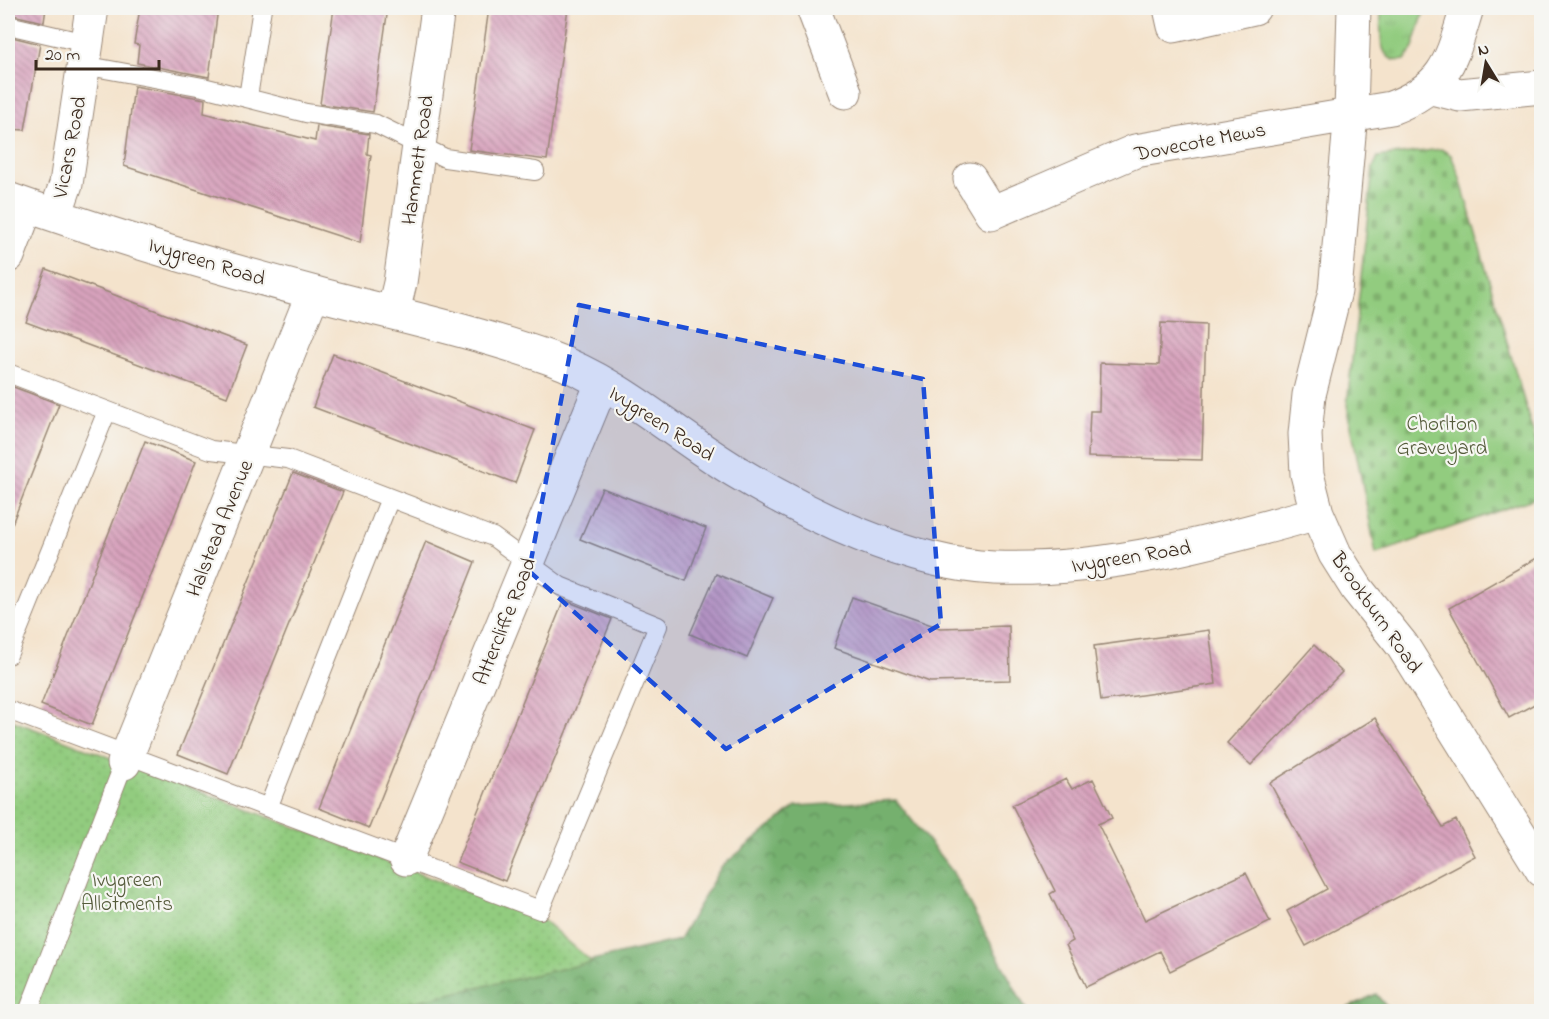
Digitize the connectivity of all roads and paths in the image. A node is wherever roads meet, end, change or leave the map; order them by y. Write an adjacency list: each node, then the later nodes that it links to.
1 (92, 8): 10 (street, Vicars Road)
2 (262, 8): 14 (lane)
3 (438, 8): 16 (street, Hammett Road)
4 (813, 8): 13 (street)
5 (1170, 8): 6 (street)
6 (1254, 8)
7 (1354, 8): 15 (street, Brookburn Road)
8 (1467, 8): 12 (street)
9 (8, 25): 10 (lane)
10 (85, 54): 14 (lane); 19 (street, Vicars Road)
11 (1542, 87): 12 (street)
12 (1432, 88): 15 (street)
13 (845, 92)
14 (248, 97): 16 (lane)
15 (1352, 112): 18 (street, Dovecote Mews); 28 (street, Brookburn Road)
16 (419, 145): 17 (lane); 22 (street, Hammett Road)
17 (535, 171)
18 (970, 179)
19 (30, 206): 20 (street, Vicars Road); 21 (street, Ivygreen Road)
20 (8, 256)
21 (313, 293): 22 (street, Ivygreen Road); 26 (street, Halstead Avenue)
22 (393, 312): 24 (street, Ivygreen Road)
23 (8, 373): 25 (lane)
24 (602, 383): 28 (street, Ivygreen Road); 29 (street, Attercliffe Road)
25 (107, 411): 26 (lane); 30 (lane)
26 (249, 455): 27 (lane); 32 (street, Halstead Avenue)
27 (390, 498): 29 (lane); 33 (lane)
28 (1317, 513): 35 (street, Brookburn Road)
29 (529, 563): 34 (street, Attercliffe Road); 34 (lane)
30 (8, 655)
31 (8, 710): 32 (lane)
32 (126, 759): 33 (lane); 36 (lane)
33 (268, 808): 34 (lane)
34 (406, 859)
35 (1542, 870)
36 (28, 1011)

